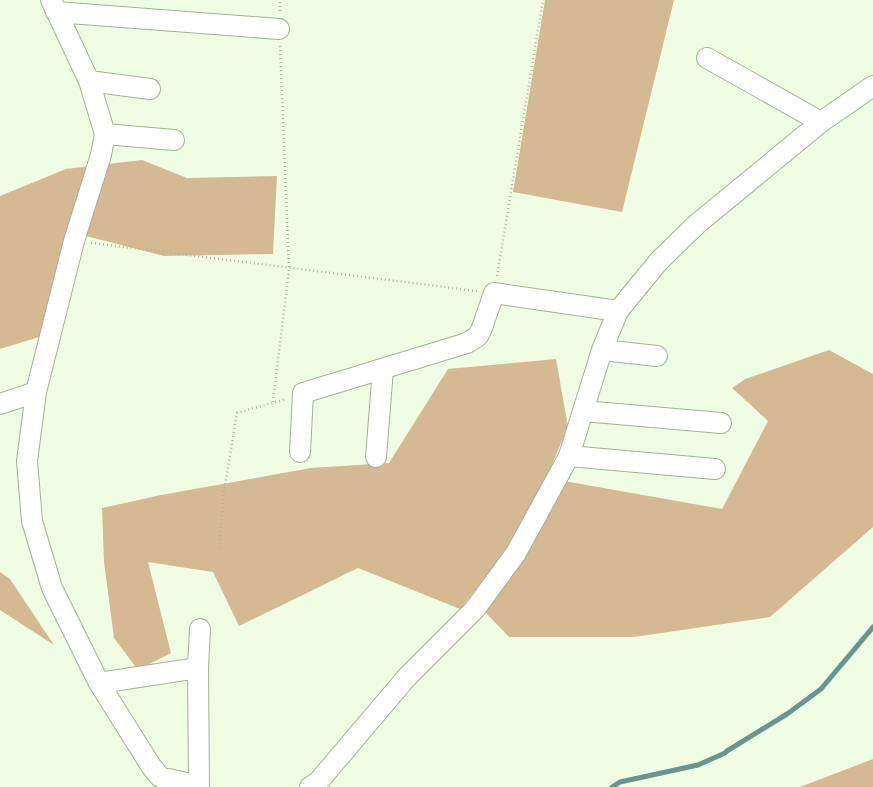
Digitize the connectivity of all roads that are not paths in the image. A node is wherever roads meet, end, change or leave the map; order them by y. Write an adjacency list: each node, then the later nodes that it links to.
1 (53, 6): 2 (street); 4 (street)
2 (279, 29)
3 (707, 58): 7 (street)
4 (89, 81): 6 (street); 8 (street)
5 (873, 86): 7 (street)
6 (150, 89)
7 (821, 122): 10 (street)
8 (105, 134): 9 (street); 14 (street)
9 (174, 140)
10 (618, 311): 11 (street); 13 (street)
11 (602, 350): 12 (street); 16 (street)
12 (657, 356)
13 (383, 369): 18 (street); 20 (street)
14 (36, 392): 15 (street); 24 (street)
15 (0, 404)
16 (583, 411): 17 (street); 19 (street)
17 (721, 423)
18 (300, 452)
19 (569, 456): 21 (street); 26 (street)
20 (376, 457)
21 (715, 469)
22 (200, 629): 23 (street)
23 (198, 668): 24 (street); 25 (street)
24 (99, 683): 25 (street)
25 (199, 787)
26 (310, 787)

